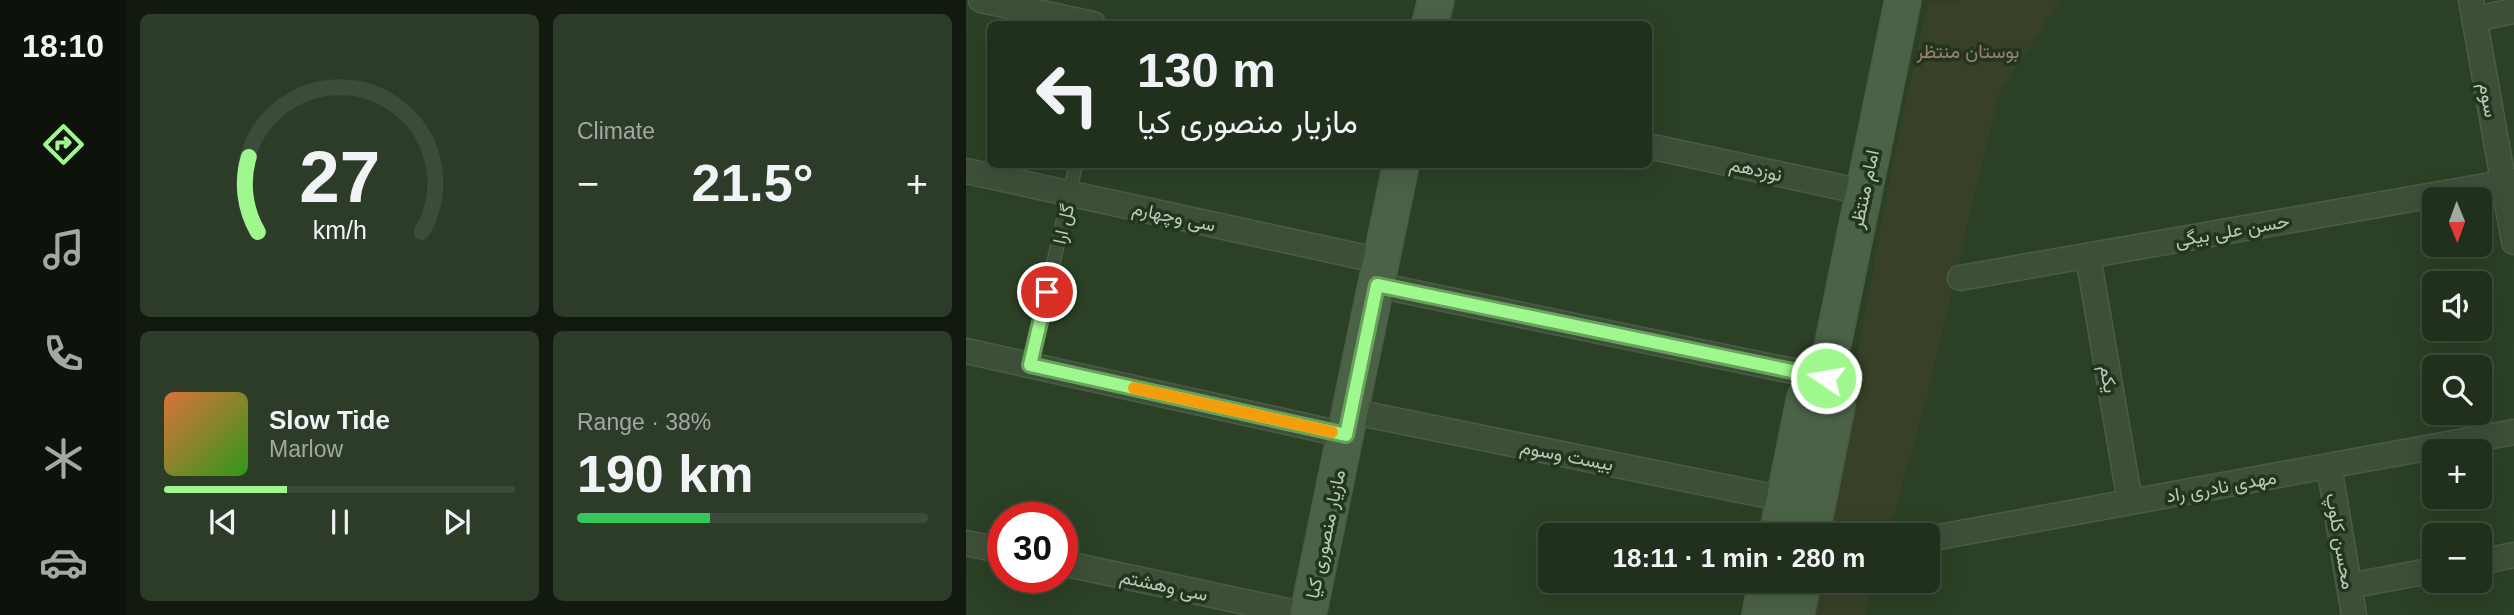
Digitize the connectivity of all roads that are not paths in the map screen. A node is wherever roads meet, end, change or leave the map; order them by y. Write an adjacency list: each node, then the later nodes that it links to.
1 (981, 0): 4 (street)
2 (1436, 0): 8 (main road)
3 (1903, 0): 14 (main road, امام منتظر)
4 (1018, 4): 7 (street)
5 (2473, 10): 6 (street); 13 (street, سوم)
6 (2514, 11)
7 (1082, 21)
8 (1431, 21)
9 (1652, 147): 14 (street, نوزدهم)
10 (1075, 168): 15 (lane, گل ارا)
11 (1400, 168): 18 (main road, مازیار منصوری کیا)
12 (966, 171): 15 (street, سی وچهارم)
13 (2509, 182): 16 (street, سوم); 17 (street, حسن علی بیگی)
14 (1863, 192): 22 (main road, امام منتظر)
15 (1070, 194): 18 (street, سی وچهارم); 21 (lane, گل ارا)
16 (2514, 242)
17 (2088, 256): 19 (street, حسن علی بیگی); 27 (street, یکم)
18 (1379, 273): 22 (street, سی وچهارم); 23 (main road, مازیار منصوری کیا)
19 (1961, 278)
20 (966, 351): 21 (street, بیست وسوم)
21 (1030, 365): 23 (street, بیست وسوم)
22 (1826, 378): 26 (main road, امام منتظر); 29 (main road, امام منتظر)
23 (1348, 423): 26 (street, بیست وسوم); 40 (main road, مازیار منصوری کیا)
24 (2514, 432): 25 (street, مهدی نادری راد)
25 (2329, 466): 27 (street, مهدی نادری راد); 37 (street, محسن کلوپ)
26 (1784, 499): 28 (main road, امام منتظر)
27 (2130, 502): 30 (street, مهدی نادری راد)
28 (1779, 523)
29 (1814, 523)
30 (1940, 537)
31 (966, 543): 32 (street)
32 (987, 548)
33 (2514, 555): 34 (street)
34 (2492, 560)
35 (1078, 566): 40 (street, سی وهشتم)
36 (2422, 572): 37 (street)
37 (2349, 586): 43 (street, محسن کلوپ)
38 (1765, 593): 41 (main road)
39 (1801, 593): 42 (main road)
40 (1307, 615)
41 (1760, 615)
42 (1796, 615)
43 (2354, 615)

